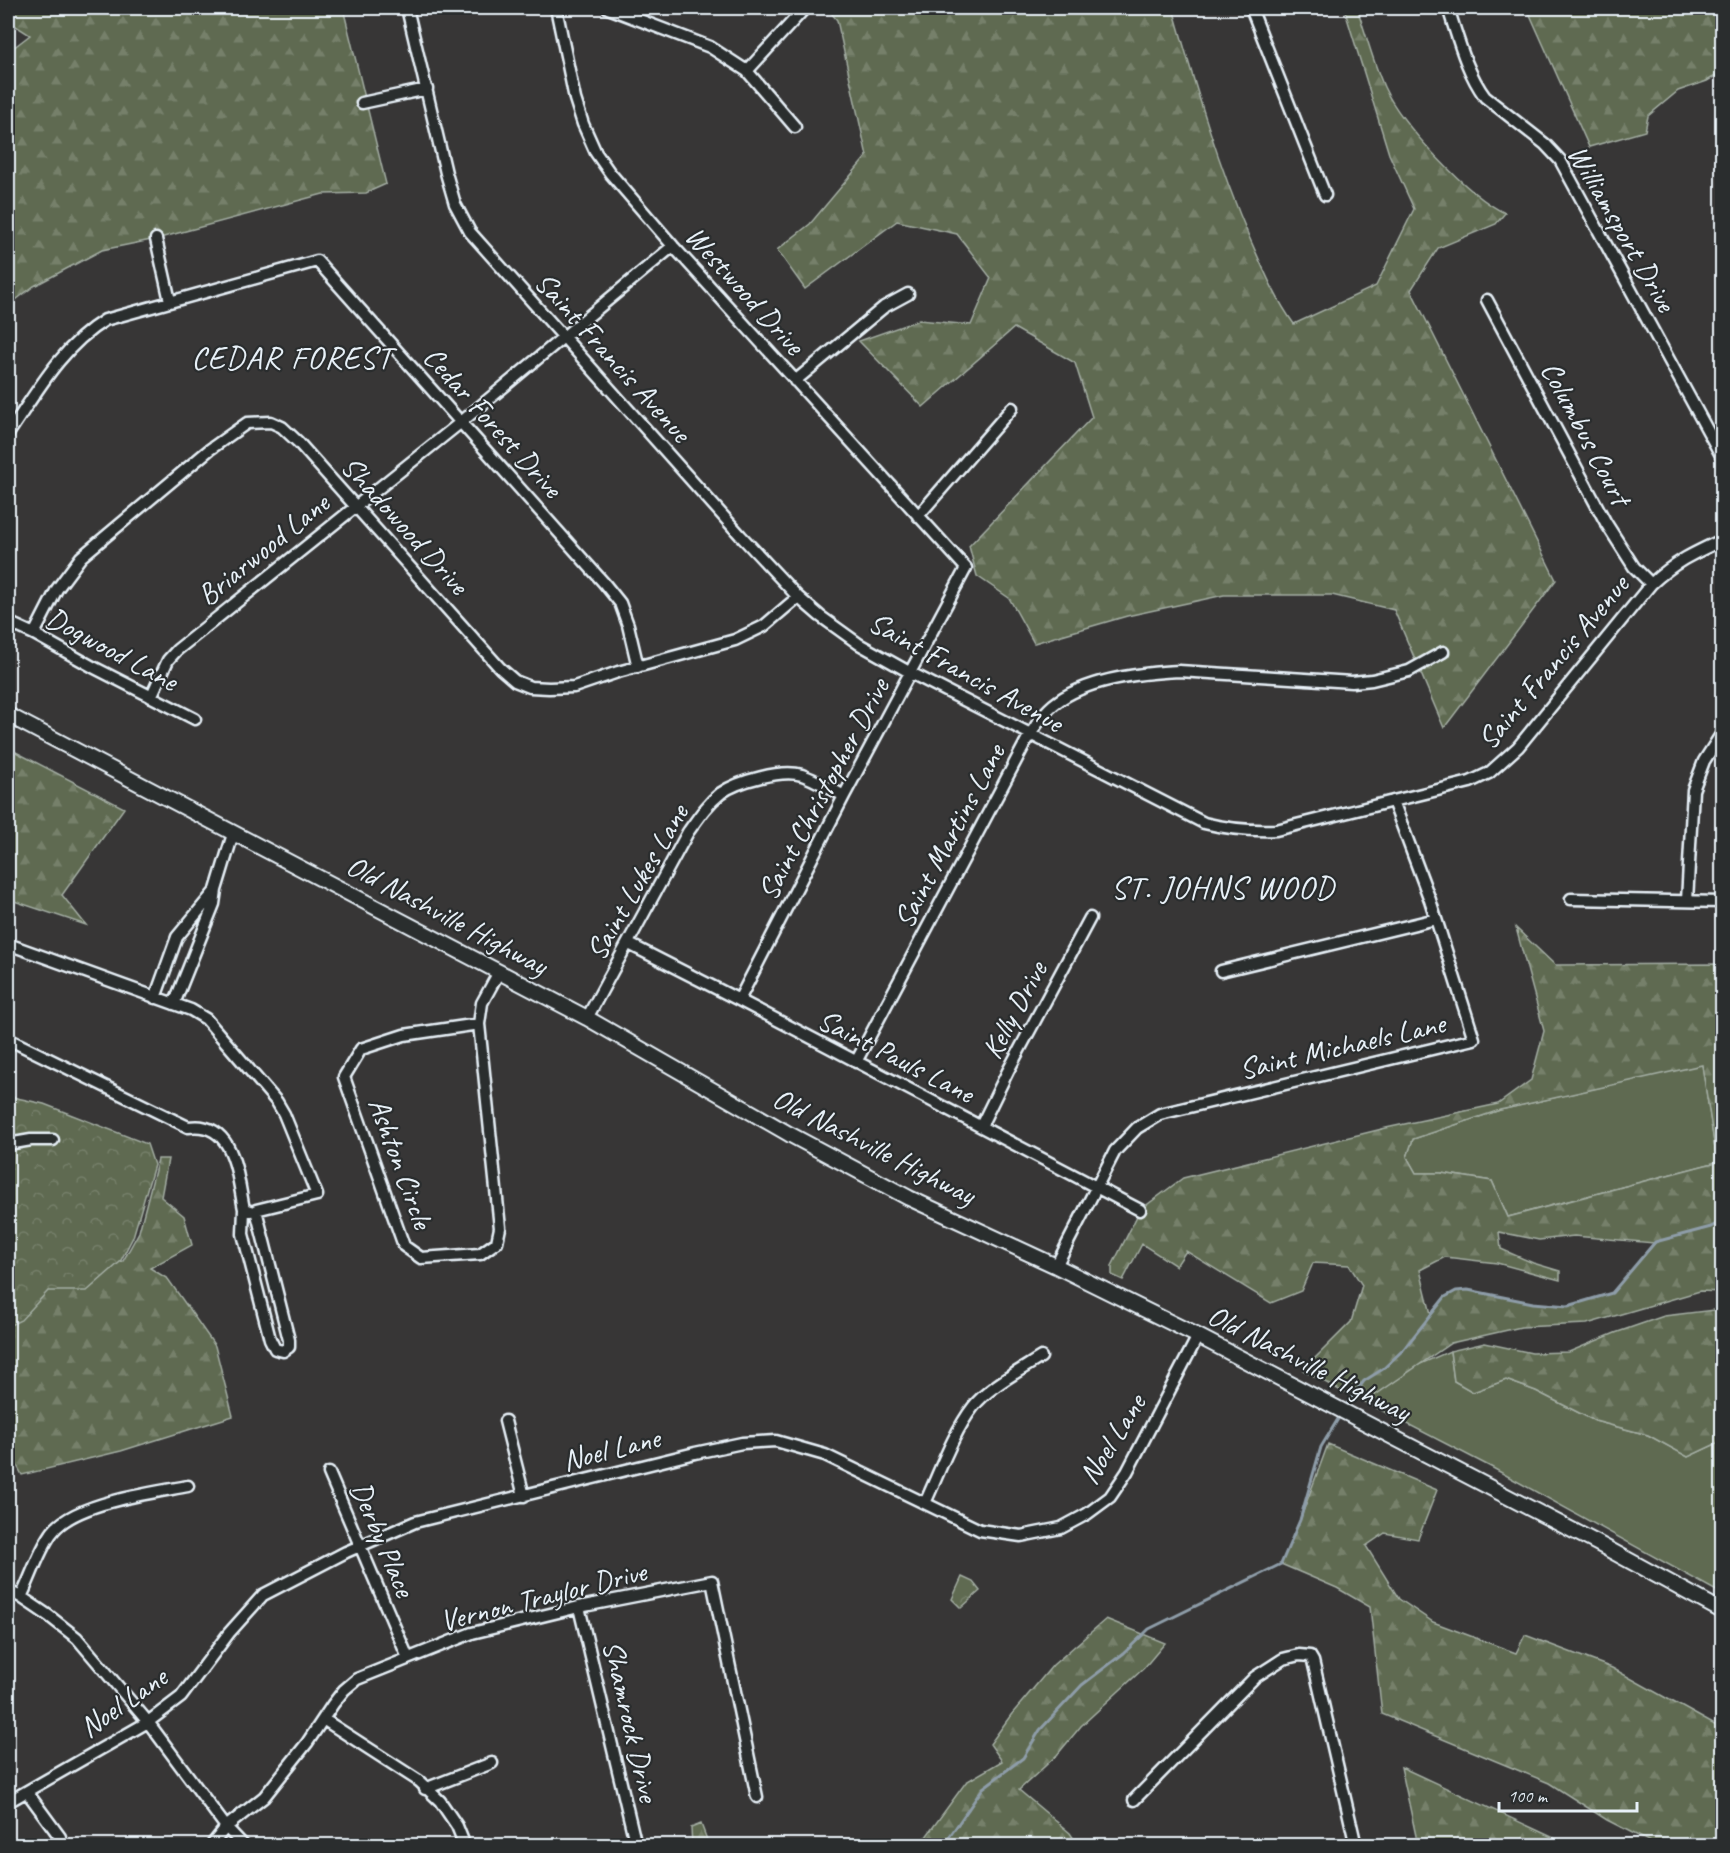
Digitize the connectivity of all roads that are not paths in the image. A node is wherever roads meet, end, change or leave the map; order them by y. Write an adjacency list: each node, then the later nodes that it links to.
1 (407, 8): 8 (street, Saint Francis Avenue)
2 (560, 8): 13 (street, Westwood Drive)
3 (608, 8): 7 (street)
4 (806, 8): 7 (street)
5 (1251, 8): 11 (street)
6 (1448, 8): 22 (street, Williamsport Drive)
7 (747, 71): 10 (street)
8 (427, 89): 9 (street); 17 (street, Saint Francis Avenue)
9 (362, 103)
10 (795, 127)
11 (1325, 195)
12 (156, 239): 16 (street)
13 (673, 246): 17 (street, Briarwood Lane); 18 (street, Westwood Drive)
14 (908, 294): 18 (street)
15 (1487, 300): 27 (street, Columbus Court)
16 (170, 301): 20 (street, Cedar Forest Drive); 21 (street, Cedar Forest Drive)
17 (563, 338): 20 (street, Briarwood Lane); 28 (street, Saint Francis Avenue)
18 (795, 381): 24 (street, Westwood Drive)
19 (1012, 408): 24 (street)
20 (460, 423): 23 (street, Briarwood Lane); 32 (street, Cedar Forest Drive)
21 (8, 434)
22 (1722, 457)
23 (355, 505): 30 (street, Shadowood Drive); 32 (street, Shadowood Drive); 34 (street, Briarwood Lane)
24 (918, 516): 26 (street, Westwood Drive)
25 (1722, 540): 27 (street, Saint Francis Avenue)
26 (966, 568): 33 (street, Saint Christopher Drive)
27 (1651, 584): 40 (street, Saint Francis Avenue)
28 (798, 597): 32 (street, Shadowood Drive); 33 (street, Saint Francis Avenue)
29 (8, 622): 30 (street, Dogwood Lane)
30 (34, 634): 34 (street, Dogwood Lane)
31 (1443, 652): 38 (street, Saint Martins Lane)
32 (638, 667)
33 (911, 674): 38 (street, Saint Francis Avenue); 39 (street, Saint Christopher Drive)
34 (151, 697): 36 (street, Dogwood Lane)
35 (8, 715): 41 (main road, Old Nashville Highway)
36 (195, 719)
37 (1722, 733): 44 (street)
38 (1029, 736): 40 (street, Saint Francis Avenue); 60 (street, Saint Martins Lane)
39 (844, 796): 50 (street, Saint Lukes Lane); 55 (street, Saint Christopher Drive)
40 (1393, 801): 47 (street, Saint Michaels Lane)
41 (233, 834): 42 (street); 52 (main road, Old Nashville Highway)
42 (216, 890): 48 (street); 51 (street)
43 (1571, 900): 44 (street)
44 (1687, 902): 45 (street)
45 (1722, 902)
46 (1090, 918): 61 (street, Kelly Drive)
47 (1436, 919): 53 (street); 64 (street, Saint Michaels Lane)
48 (175, 943): 51 (street); 54 (street)
49 (8, 944): 54 (street)
50 (629, 944): 55 (street, Saint Pauls Lane); 57 (street, Saint Lukes Lane)
51 (196, 950): 56 (street)
52 (499, 972): 57 (main road, Old Nashville Highway); 58 (street, Ashton Circle)
53 (1221, 972)
54 (155, 998): 56 (street)
55 (739, 1000): 60 (street, Saint Pauls Lane)
56 (174, 1004): 65 (street)
57 (587, 1018): 67 (main road, Old Nashville Highway)
58 (479, 1024): 58 (street, Ashton Circle)
59 (8, 1039): 65 (street)
60 (856, 1062): 61 (street, Saint Pauls Lane)
61 (981, 1126): 64 (street, Saint Pauls Lane)
62 (53, 1140): 63 (street)
63 (8, 1144)
64 (1096, 1188): 66 (street, Saint Pauls Lane); 67 (street, Saint Michaels Lane)
65 (250, 1210): 65 (street)
66 (1140, 1210)
67 (1056, 1266): 68 (main road, Old Nashville Highway)
68 (1198, 1336): 74 (street, Noel Lane); 79 (main road, Old Nashville Highway)
69 (1041, 1357): 74 (street)
70 (505, 1421): 73 (street)
71 (329, 1473): 75 (street, Derby Place)
72 (188, 1486): 77 (street)
73 (524, 1496): 74 (street, Noel Lane); 75 (street, Noel Lane)
74 (925, 1503)
75 (359, 1546): 80 (street, Derby Place); 82 (street, Noel Lane)
76 (8, 1591): 77 (street)
77 (21, 1597): 82 (street)
78 (579, 1607): 80 (street, Vernon Traylor Drive); 86 (street, Vernon Traylor Drive); 94 (street, Shamrock Drive)
79 (1722, 1611)
80 (408, 1658): 81 (street, Vernon Traylor Drive)
81 (323, 1719): 84 (street); 89 (street, Vernon Traylor Drive)
82 (148, 1722): 85 (street, Noel Lane); 89 (street)
83 (492, 1763): 84 (street)
84 (425, 1789): 93 (street)
85 (27, 1792): 88 (street, Noel Lane); 90 (street)
86 (757, 1797)
87 (1134, 1800): 95 (street)
88 (8, 1802)
89 (226, 1827): 91 (street, Vernon Traylor Drive); 92 (street)
90 (63, 1845)
91 (211, 1845)
92 (244, 1845)
93 (465, 1845)
94 (636, 1845)
95 (1356, 1845)

